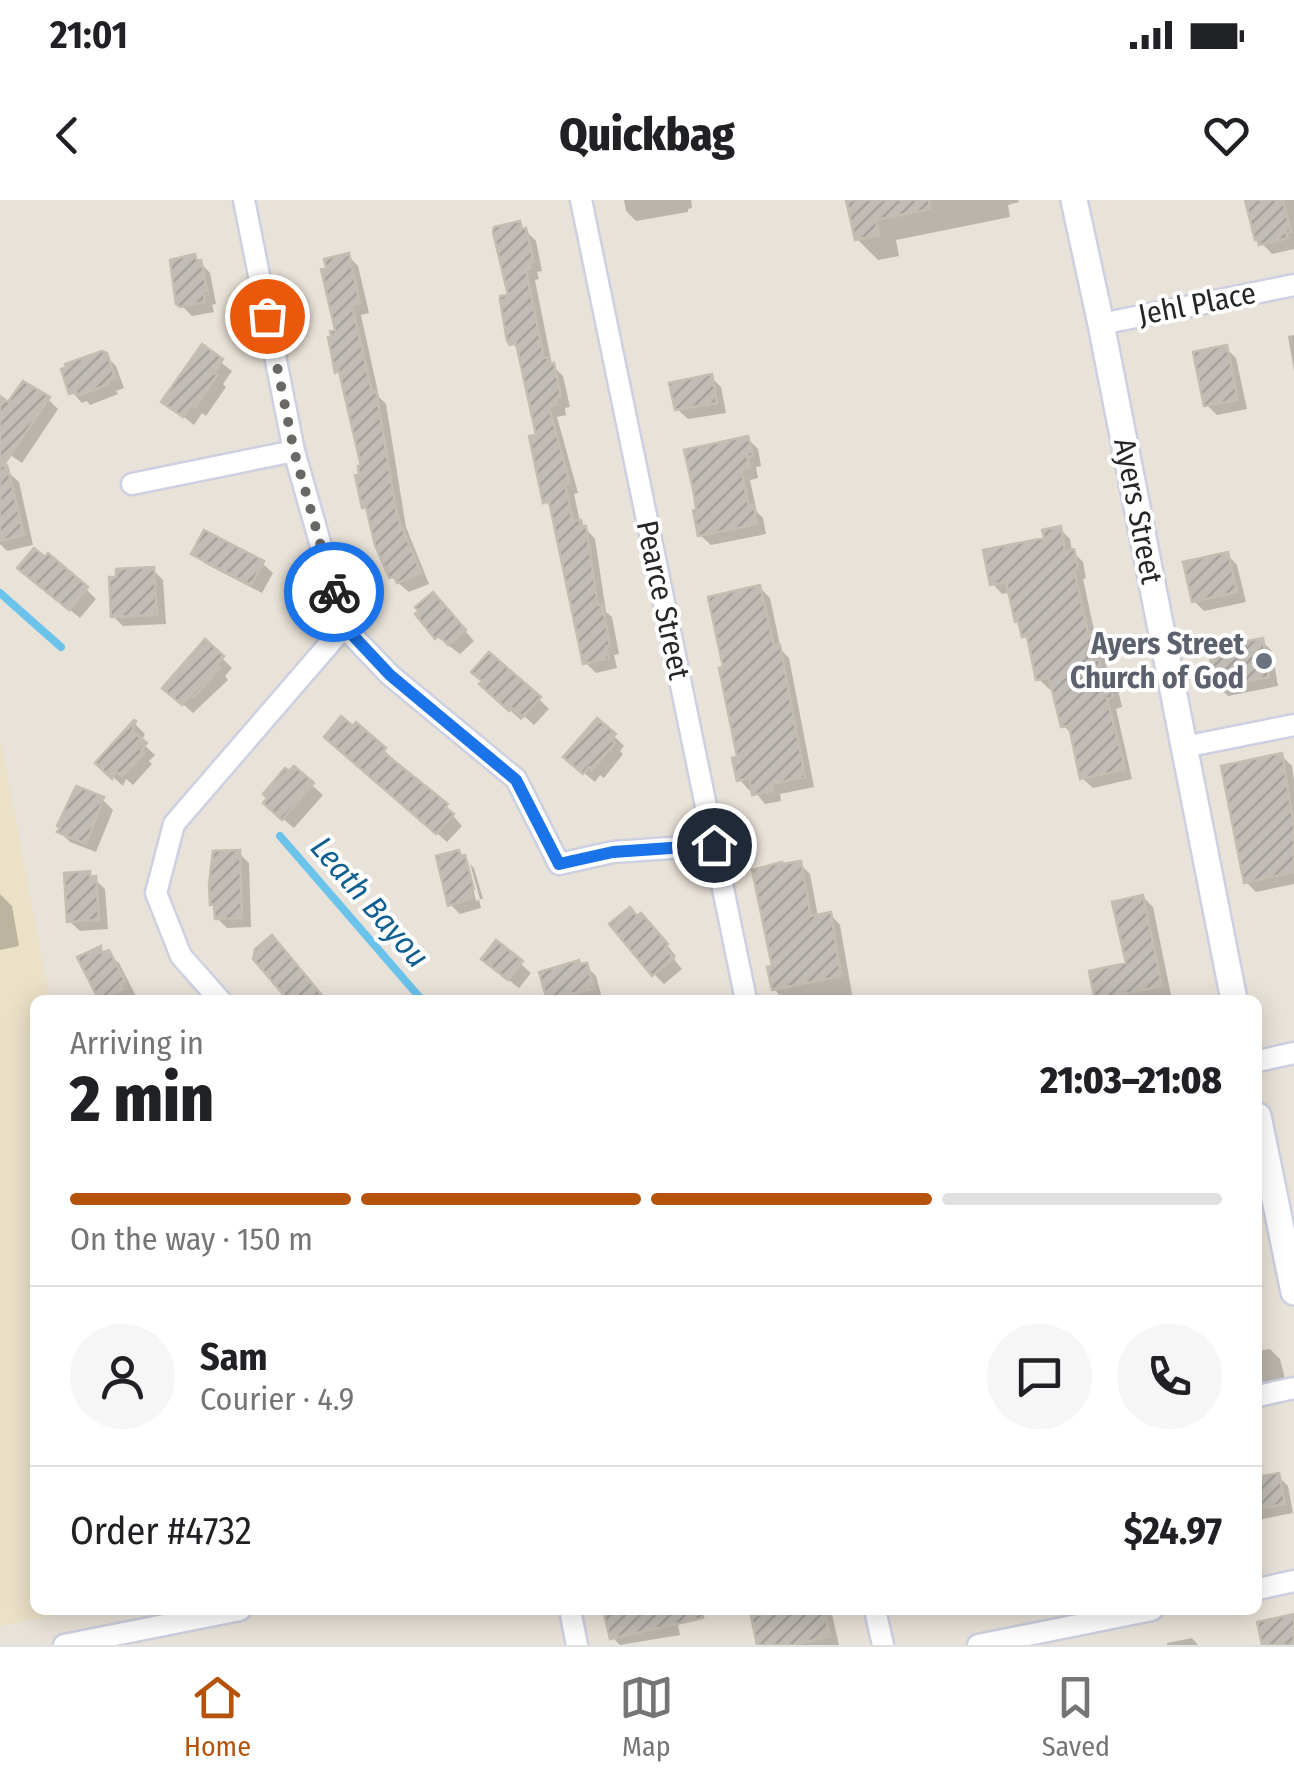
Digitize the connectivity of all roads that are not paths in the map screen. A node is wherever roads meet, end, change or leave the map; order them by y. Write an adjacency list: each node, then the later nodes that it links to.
1 (244, 200): 6 (street)
2 (580, 200): 11 (street, Pearce Street)
3 (1074, 200): 5 (street, Ayers Street)
4 (1294, 285): 5 (street, Jehl Place)
5 (1101, 324): 10 (street, Ayers Street)
6 (294, 451): 7 (street); 8 (street)
7 (132, 484)
8 (344, 626): 11 (street); 12 (street)
9 (1294, 725): 10 (street)
10 (1184, 747): 14 (street, Ayers Street)
11 (714, 845): 13 (street, Pearce Street)
12 (216, 995)
13 (745, 995)
14 (1233, 995)
15 (1294, 1053): 16 (street)
16 (1262, 1059)
17 (1262, 1136): 18 (street)
18 (1294, 1292)
19 (1294, 1388): 20 (street)
20 (1262, 1395)
21 (1294, 1582): 22 (street)
22 (1262, 1588)
23 (226, 1615): 27 (street)
24 (571, 1615): 29 (street)
25 (876, 1615): 30 (street)
26 (1127, 1615): 31 (street)
27 (174, 1634): 28 (street)
28 (64, 1645)
29 (576, 1645)
30 (883, 1645)
31 (978, 1645)

